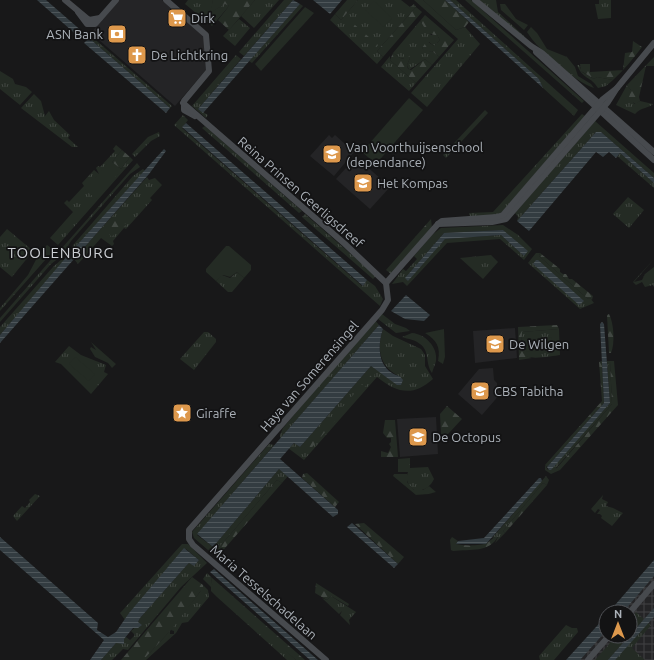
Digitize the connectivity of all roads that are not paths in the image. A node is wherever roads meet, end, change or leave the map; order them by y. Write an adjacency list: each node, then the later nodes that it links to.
1 (65, 0): 2 (street)
2 (116, 0)
3 (166, 0): 14 (street, Reina Prinsen Geerligsdreef)
4 (475, 0): 8 (street)
5 (654, 43): 7 (street)
6 (654, 48): 7 (street)
7 (638, 64): 8 (street)
8 (600, 106): 9 (street); 10 (street); 11 (street); 13 (street)
9 (594, 117): 10 (street); 13 (street)
10 (608, 118): 12 (street)
11 (654, 152)
12 (654, 160)
13 (438, 224): 14 (street)
14 (386, 283): 15 (street, Haya van Somerensingel)
15 (189, 539): 19 (street, Maria Tesselschadelaan)
16 (654, 584): 17 (street)
17 (637, 604)
18 (602, 644): 20 (street)
19 (326, 660)
20 (588, 660)

